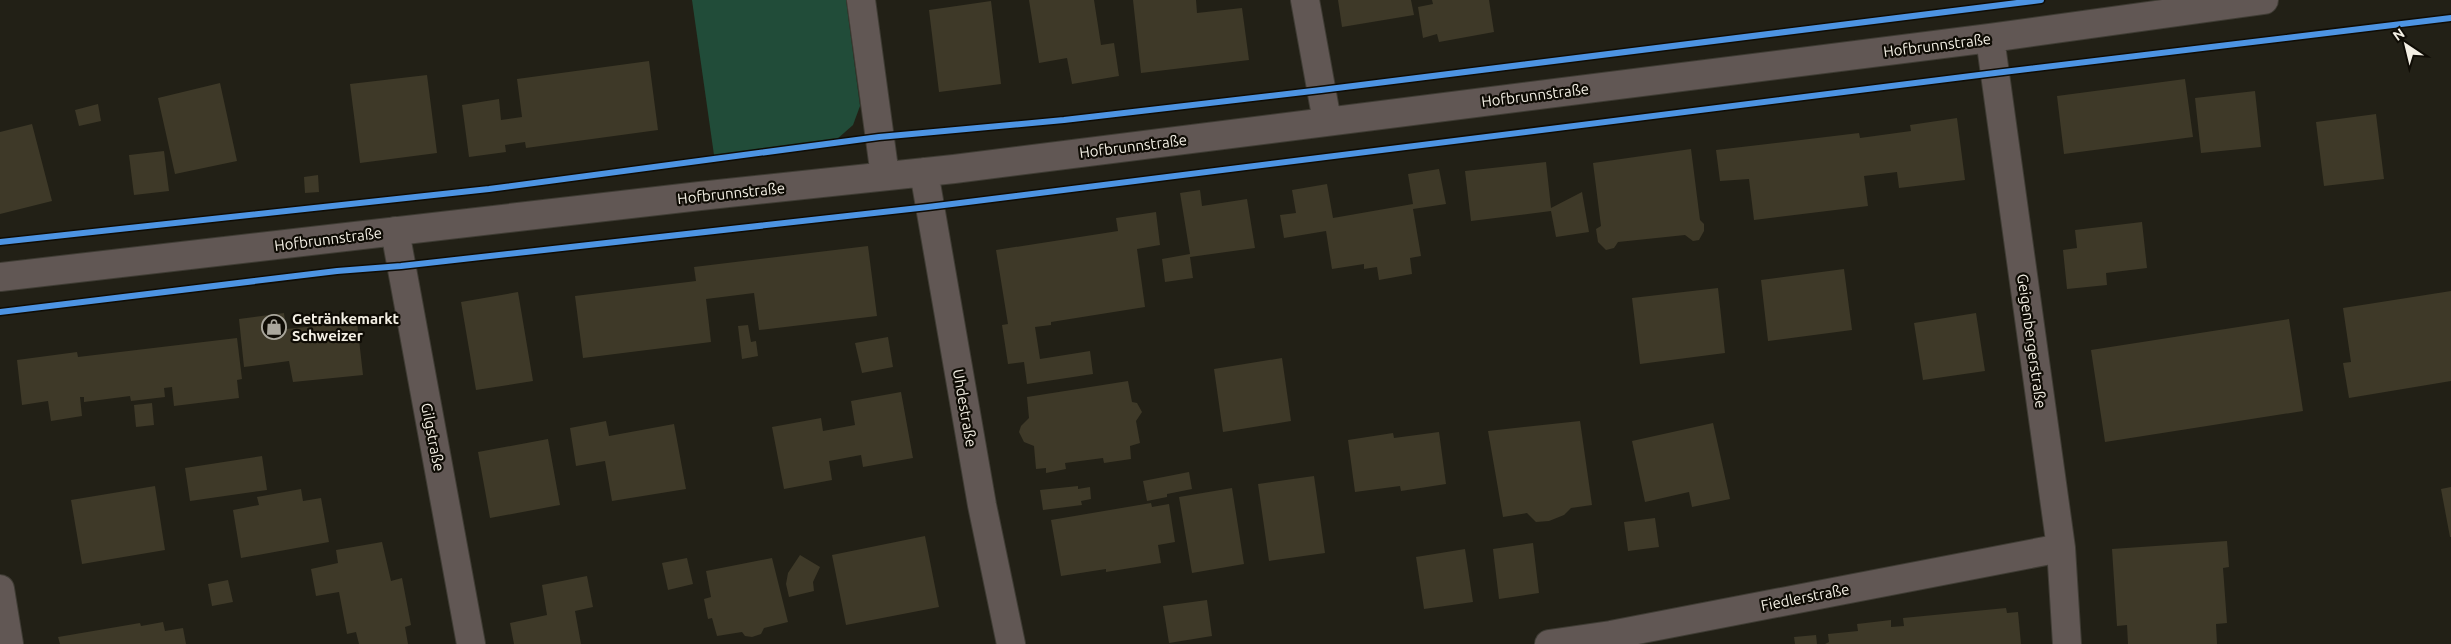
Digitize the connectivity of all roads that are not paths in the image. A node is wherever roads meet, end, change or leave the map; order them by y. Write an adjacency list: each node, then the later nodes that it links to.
1 (861, 0): 8 (street)
2 (1305, 0): 6 (street)
3 (2264, 0): 4 (street, Hofbrunnstraße)
4 (2234, 2): 5 (street, Hofbrunnstraße)
5 (1990, 38): 6 (street, Hofbrunnstraße); 11 (street, Geigenbergerstraße)
6 (1327, 122): 7 (street, Hofbrunnstraße)
7 (924, 172): 8 (street, Hofbrunnstraße); 15 (street, Uhdestraße)
8 (885, 176): 9 (street, Hofbrunnstraße)
9 (395, 231): 10 (street, Hofbrunnstraße); 14 (street, Gilgstraße)
10 (0, 277)
11 (2061, 548): 16 (street, Fiedlerstraße); 17 (street, Geigenbergerstraße)
12 (0, 588): 13 (street)
13 (9, 644)
14 (471, 644)
15 (1011, 644)
16 (1549, 644)
17 (2067, 644)

